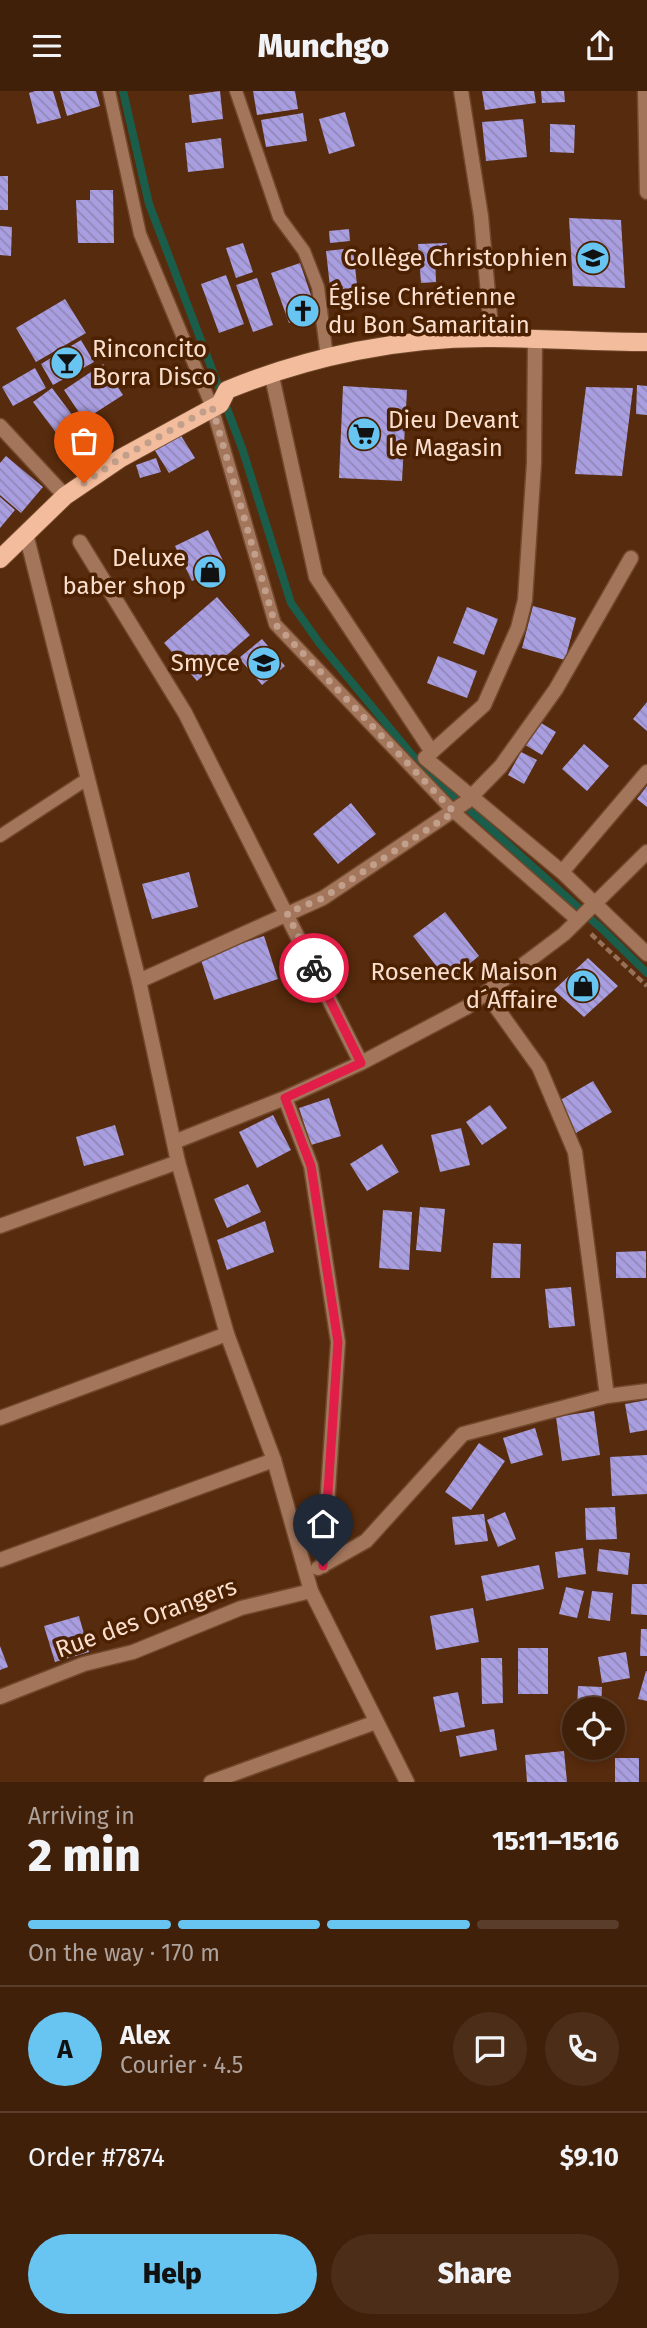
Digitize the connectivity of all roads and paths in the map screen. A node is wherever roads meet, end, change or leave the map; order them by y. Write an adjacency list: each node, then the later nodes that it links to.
1 (108, 91): 11 (lane)
2 (236, 91): 9 (lane)
3 (461, 91): 6 (street)
4 (645, 91): 5 (street)
5 (647, 192)
6 (492, 338): 7 (main road); 9 (main road)
7 (535, 341): 8 (main road); 18 (street)
8 (647, 342)
9 (327, 357): 10 (main road)
10 (271, 372): 11 (main road); 18 (street)
11 (220, 400): 13 (main road); 21 (lane)
12 (0, 426): 13 (street)
13 (65, 496): 14 (main road)
14 (26, 534): 17 (main road); 20 (street)
15 (80, 542): 25 (street)
16 (631, 558): 21 (street)
17 (0, 559)
18 (432, 752): 21 (street)
19 (647, 772): 24 (street)
20 (87, 779): 22 (lane); 28 (street)
21 (462, 804): 24 (street); 25 (street); 26 (lane)
22 (0, 836)
23 (647, 852): 26 (street)
24 (562, 872): 26 (street)
25 (287, 913): 28 (street); 31 (street)
26 (586, 913): 27 (street); 29 (path); 30 (street)
27 (647, 954)
28 (139, 981): 33 (street)
29 (647, 986)
30 (486, 993): 31 (street); 38 (street)
31 (361, 1063): 32 (street)
32 (285, 1098): 33 (street); 42 (street)
33 (174, 1142): 34 (street)
34 (178, 1162): 35 (street); 36 (street)
35 (0, 1226)
36 (228, 1335): 39 (street); 40 (street)
37 (647, 1391): 38 (street)
38 (607, 1397): 42 (street)
39 (0, 1418)
40 (274, 1460): 41 (street); 43 (street)
41 (0, 1560)
42 (323, 1566): 43 (street)
43 (304, 1573): 44 (street)
44 (310, 1591): 45 (street, Rue des Orangers); 46 (street)
45 (0, 1697)
46 (376, 1722): 47 (street); 48 (street)
47 (211, 1782)
48 (407, 1782)

